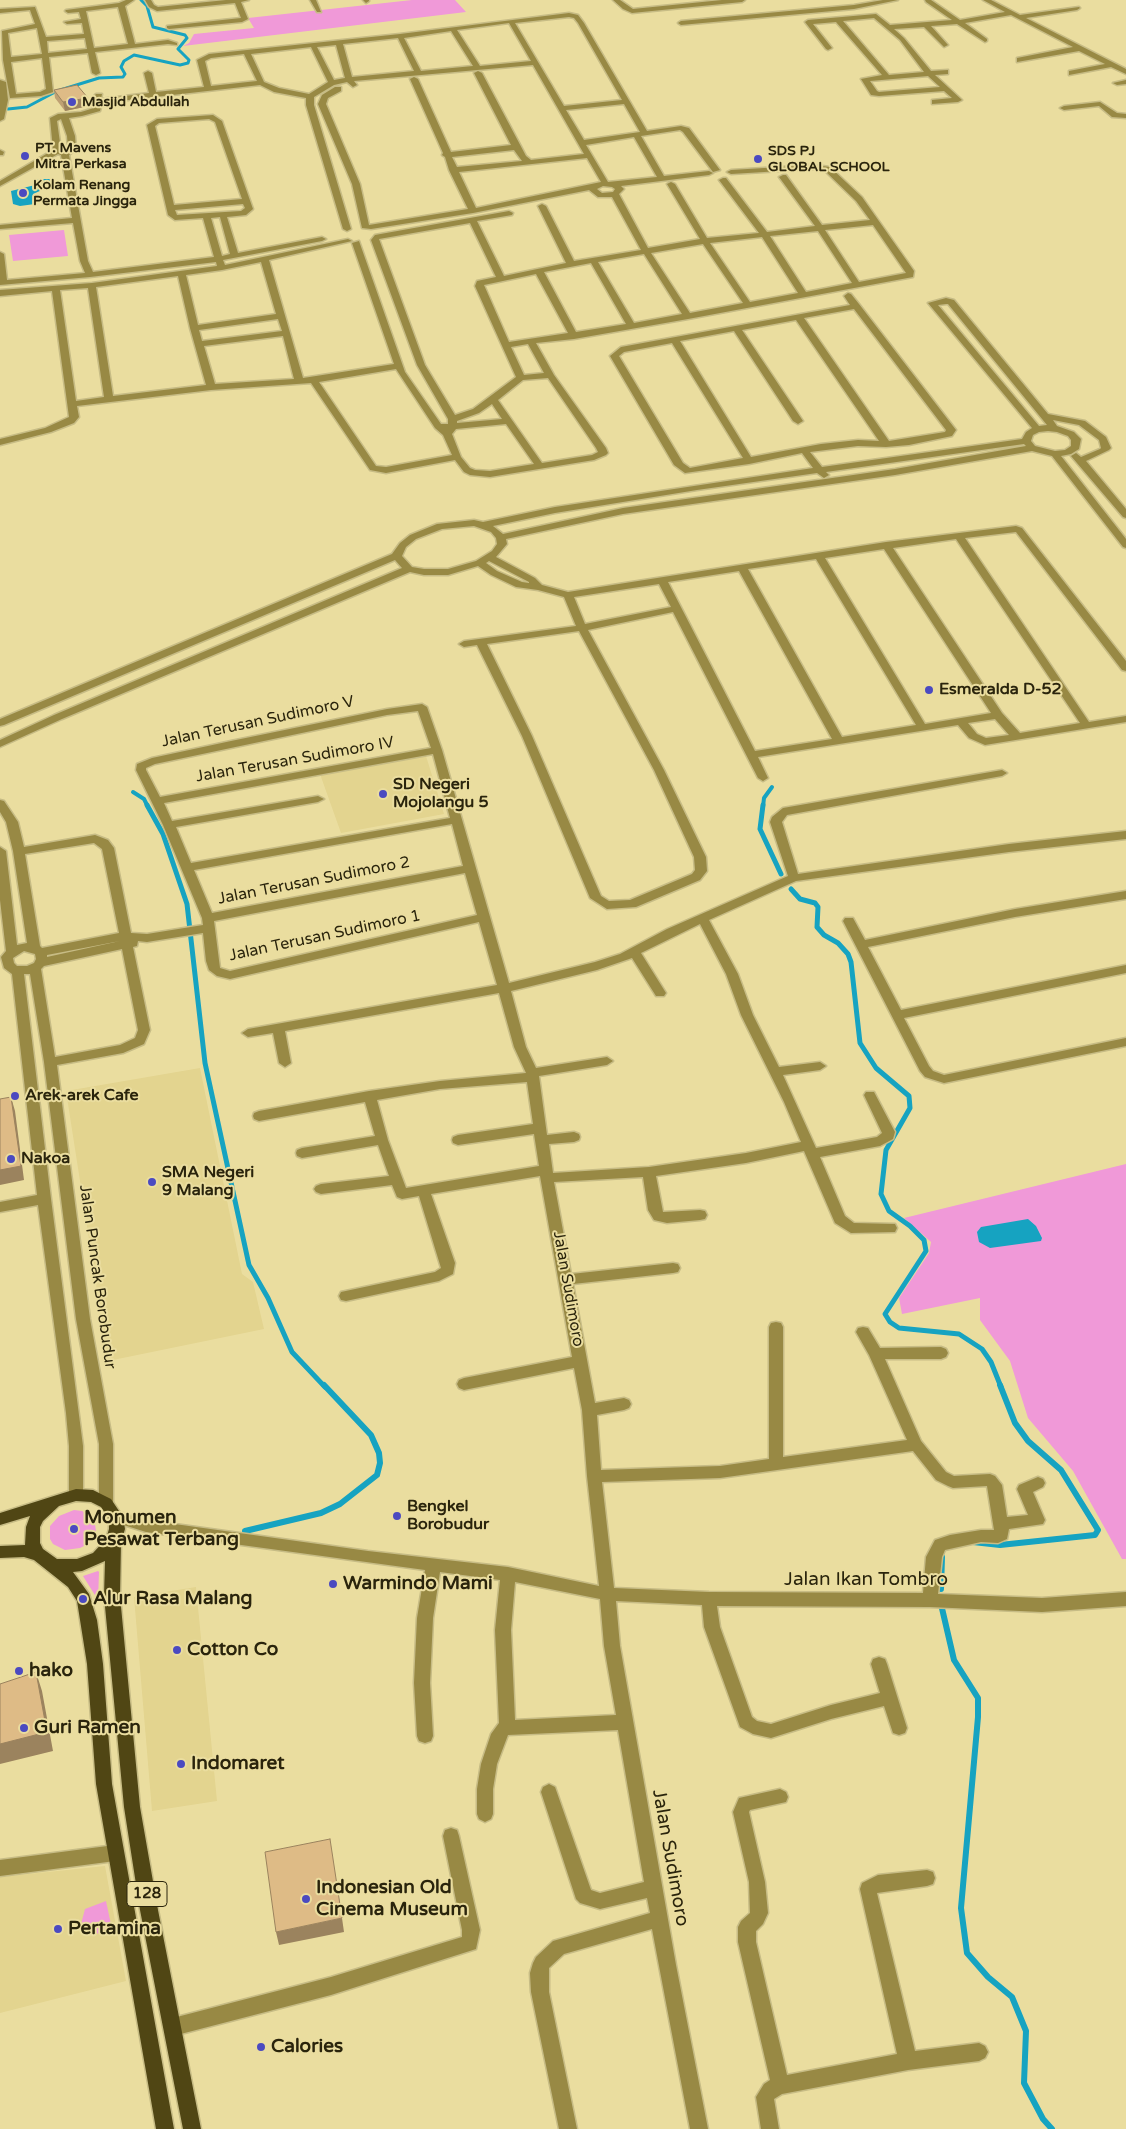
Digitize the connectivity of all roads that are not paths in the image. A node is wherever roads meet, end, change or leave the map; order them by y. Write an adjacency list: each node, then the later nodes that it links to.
1 (131, 0): 13 (street)
2 (148, 0): 3 (street)
3 (237, 0): 4 (street); 31 (street)
4 (246, 0)
5 (313, 0): 19 (street)
6 (616, 0): 11 (street)
7 (742, 0): 11 (street)
8 (848, 0): 14 (street)
9 (895, 0): 14 (street)
10 (986, 0): 20 (street)
11 (721, 1): 21 (street)
12 (928, 1): 26 (street)
13 (121, 5): 16 (street); 41 (street)
14 (854, 7): 21 (street)
15 (1077, 8): 22 (street)
16 (82, 9): 18 (street); 24 (street)
17 (0, 10): 28 (street)
18 (68, 11)
19 (318, 12)
20 (1012, 13): 22 (street); 26 (street)
21 (734, 17): 27 (street)
22 (1020, 17): 43 (street)
23 (838, 19): 32 (street); 42 (street); 59 (street)
24 (84, 21): 25 (street); 34 (street)
25 (67, 22)
26 (960, 22): 30 (street); 37 (street)
27 (681, 23)
28 (38, 24)
29 (512, 24): 33 (street); 49 (street); 69 (street)
30 (926, 24): 32 (street); 40 (street)
31 (169, 27)
32 (888, 27): 55 (street)
33 (453, 29): 35 (street); 51 (street)
34 (87, 36): 36 (street); 45 (street)
35 (400, 36): 38 (street); 58 (street)
36 (43, 39): 46 (street); 48 (street)
37 (985, 40)
38 (339, 42): 39 (street); 60 (street)
39 (313, 45): 44 (street); 63 (street)
40 (944, 45)
41 (132, 47): 45 (street); 45 (street)
42 (828, 48)
43 (1081, 48): 47 (street); 50 (street)
44 (246, 51): 62 (street); 65 (street)
45 (93, 55): 46 (street); 57 (street)
46 (45, 59): 48 (street); 48 (street)
47 (1020, 60)
48 (5, 62): 77 (street)
49 (535, 65): 51 (street); 73 (street)
50 (1112, 65): 54 (street); 56 (street)
51 (478, 70): 58 (street); 80 (street)
52 (148, 72): 67 (street)
53 (945, 72): 55 (street)
54 (1126, 72)
55 (929, 73): 59 (street); 66 (street)
56 (1072, 73)
57 (96, 74)
58 (417, 77): 60 (street); 83 (street)
59 (887, 77): 66 (street)
60 (351, 82): 63 (street); 71 (street)
61 (1126, 82): 64 (street)
62 (261, 83): 65 (street); 68 (street)
63 (332, 83): 68 (street)
64 (1117, 84)
65 (208, 88): 67 (street)
66 (946, 89): 70 (street)
67 (152, 92): 75 (street)
68 (310, 96): 72 (street)
69 (625, 102): 73 (street); 78 (street)
70 (935, 102)
71 (322, 104): 72 (street); 88 (street)
72 (310, 105): 90 (street)
73 (561, 108): 79 (street)
74 (1064, 108): 76 (street)
75 (61, 116): 81 (street); 82 (street)
76 (1126, 116)
77 (0, 119)
78 (640, 134): 79 (street); 89 (street); 93 (street)
79 (582, 143): 84 (street)
80 (516, 147): 83 (street); 85 (street)
81 (57, 151): 82 (street); 95 (street)
82 (65, 154): 107 (street)
83 (446, 155): 86 (street)
84 (589, 156): 85 (street); 97 (street)
85 (528, 161): 86 (street)
86 (453, 170): 103 (street)
87 (830, 172): 91 (street); 92 (street); 109 (street)
88 (352, 174): 90 (street); 111 (street)
89 (713, 174): 91 (street); 93 (street); 94 (street); 96 (street)
90 (332, 175): 113 (street)
91 (732, 175): 92 (street); 94 (street)
92 (783, 176): 112 (street)
93 (662, 179): 97 (street)
94 (722, 180): 114 (street)
95 (0, 184)
96 (671, 184): 97 (street); 116 (street)
97 (613, 188): 98 (street); 98 (street); 118 (street)
98 (596, 190): 100 (street); 101 (street)
99 (244, 201): 102 (street); 102 (street); 105 (street)
100 (503, 205): 103 (street); 104 (street)
101 (542, 206): 104 (street); 124 (street)
102 (171, 208): 106 (street)
103 (473, 211): 111 (street)
104 (509, 213): 108 (street)
105 (223, 215): 106 (street); 120 (street)
106 (207, 216): 121 (street)
107 (77, 220): 110 (street); 128 (street)
108 (473, 221): 115 (street); 130 (street)
109 (875, 222): 112 (street); 133 (street)
110 (0, 227)
111 (368, 227): 113 (street); 115 (street)
112 (820, 228): 114 (street); 133 (street)
113 (344, 232): 117 (street); 120 (street)
114 (765, 235): 116 (street); 139 (street)
115 (377, 238): 117 (street); 146 (street)
116 (705, 241): 118 (street); 141 (street)
117 (352, 242): 122 (street); 146 (street)
118 (645, 250): 123 (street); 144 (street)
119 (0, 254): 132 (street)
120 (236, 257): 121 (street)
121 (218, 260): 125 (street); 128 (street)
122 (265, 260): 125 (street); 143 (street)
123 (593, 260): 124 (street); 147 (street)
124 (571, 264): 126 (street)
125 (222, 268): 127 (street)
126 (539, 271): 130 (street); 131 (street)
127 (182, 274): 134 (street); 148 (street)
128 (90, 276): 129 (street)
129 (74, 277): 132 (street); 135 (street)
130 (501, 278): 137 (street)
131 (543, 280): 137 (street); 151 (street)
132 (2, 283)
133 (857, 284): 139 (street)
134 (92, 285): 135 (street); 165 (street)
135 (74, 286): 136 (street)
136 (56, 288): 138 (street); 166 (street)
137 (480, 288): 155 (street)
138 (0, 292)
139 (804, 294): 141 (street)
140 (848, 296): 142 (street)
141 (748, 305): 144 (street)
142 (856, 306): 145 (street); 175 (street)
143 (280, 316): 148 (street); 150 (street)
144 (688, 316): 147 (street)
145 (800, 318): 149 (street); 175 (street)
146 (394, 320): 156 (street); 161 (street)
147 (631, 326): 151 (street)
148 (194, 328): 154 (street)
149 (737, 329): 152 (street); 169 (street)
150 (287, 333): 154 (street); 160 (street)
151 (574, 336): 153 (street)
152 (675, 340): 183 (street); 183 (street)
153 (531, 342): 155 (street); 157 (street)
154 (198, 344): 162 (street)
155 (506, 345): 158 (street)
156 (400, 369): 159 (street); 163 (street)
157 (550, 375): 158 (street); 184 (street)
158 (521, 378): 164 (street)
159 (312, 380): 160 (street); 181 (street)
160 (299, 381): 162 (street)
161 (433, 385): 163 (street); 170 (street)
162 (211, 388): 165 (street)
163 (413, 388): 173 (street)
164 (493, 399): 168 (street); 170 (street)
165 (109, 400): 166 (street)
166 (72, 404): 174 (street)
167 (1047, 417): 171 (street); 172 (street); 182 (street)
168 (510, 421): 170 (street); 184 (street)
169 (798, 421)
170 (452, 423): 173 (street)
171 (1054, 428): 172 (street); 179 (street)
172 (1037, 429): 176 (street)
173 (444, 432): 181 (street)
174 (0, 441)
175 (886, 444): 177 (street)
176 (1029, 444): 180 (street); 185 (street); 187 (street)
177 (821, 447): 178 (street); 185 (street)
178 (804, 450): 183 (street); 186 (street)
179 (1071, 450): 180 (street); 182 (street)
180 (1056, 454): 193 (street)
181 (456, 458): 184 (street)
182 (1081, 460): 189 (street)
183 (749, 462)
184 (539, 465)
185 (837, 467): 186 (street); 187 (street)
186 (820, 469): 188 (street); 190 (street)
187 (846, 479): 188 (street)
188 (829, 481): 192 (street)
189 (1126, 514)
190 (483, 525): 192 (street); 195 (street)
191 (958, 535): 194 (street); 208 (street); 216 (street)
192 (501, 537): 197 (street)
193 (1126, 545)
194 (886, 546): 196 (street); 211 (street)
195 (397, 556): 200 (street); 209 (street)
196 (819, 556): 199 (street); 217 (street)
197 (490, 558): 198 (street); 202 (street)
198 (479, 563): 200 (street); 202 (street)
199 (742, 567): 201 (street); 219 (street)
200 (409, 569): 212 (street)
201 (662, 580): 203 (street); 204 (street)
202 (538, 587): 203 (street)
203 (568, 595): 205 (street)
204 (675, 609): 205 (street); 222 (street)
205 (582, 628): 206 (street); 206 (street)
206 (481, 642): 207 (street)
207 (464, 644)
208 (1126, 668)
209 (46, 704): 212 (street); 215 (street)
210 (422, 707): 221 (street, Jalan Sudimoro); 226 (street, Jalan Terusan Sudimoro V)
211 (998, 715): 214 (street); 218 (street)
212 (58, 717): 220 (street)
213 (1126, 719): 216 (street)
214 (961, 721): 217 (street); 218 (street)
215 (0, 723)
216 (1087, 726): 218 (street)
217 (922, 727): 219 (street)
218 (1018, 738)
219 (839, 742): 222 (street)
220 (0, 744)
221 (437, 750): 226 (street, Jalan Terusan Sudimoro IV); 228 (street, Jalan Sudimoro)
222 (751, 755): 224 (street)
223 (1002, 773): 235 (street)
224 (763, 778)
225 (318, 798): 229 (street)
226 (158, 801): 229 (street)
227 (0, 803): 232 (street, Jalan Puncak Borobudur)
228 (456, 820): 233 (street); 234 (street, Jalan Sudimoro)
229 (169, 825): 233 (street)
230 (1126, 835): 235 (street)
231 (0, 851): 245 (street)
232 (19, 851): 241 (street); 244 (street, Jalan Puncak Borobudur)
233 (186, 868): 240 (street)
234 (469, 868): 237 (street, Jalan Sudimoro); 240 (street, Jalan Terusan Sudimoro 2)
235 (794, 878): 238 (street)
236 (1126, 895): 242 (street)
237 (484, 917): 240 (street, Jalan Terusan Sudimoro 1); 247 (street, Jalan Sudimoro)
238 (703, 919): 243 (street); 257 (street)
239 (849, 921): 242 (street)
240 (206, 925): 241 (street, Jalan Terusan Sudimoro 2)
241 (126, 941): 244 (street, Jalan Terusan Sudimoro 2); 254 (street)
242 (861, 945): 249 (street)
243 (626, 956): 247 (street); 248 (street)
244 (37, 958): 245 (street); 245 (street); 254 (street, Jalan Puncak Borobudur)
245 (8, 962): 263 (street)
246 (1126, 968): 249 (street)
247 (504, 988): 250 (street); 258 (street, Jalan Sudimoro)
248 (660, 993)
249 (897, 1015): 252 (street)
250 (278, 1029): 251 (street); 255 (street)
251 (248, 1033)
252 (1126, 1042)
253 (607, 1061): 258 (street)
254 (50, 1062): 262 (street, Jalan Puncak Borobudur)
255 (285, 1063)
256 (820, 1066): 257 (street)
257 (776, 1072): 268 (street)
258 (532, 1075): 260 (street); 264 (street, Jalan Sudimoro)
259 (870, 1095): 268 (street)
260 (369, 1096): 261 (street); 266 (street)
261 (258, 1116)
262 (57, 1122): 263 (street); 282 (street, Jalan Puncak Borobudur)
263 (35, 1126): 275 (street)
264 (542, 1134): 265 (street); 267 (street); 271 (street, Jalan Sudimoro)
265 (574, 1137)
266 (382, 1140): 269 (street); 272 (street)
267 (458, 1140)
268 (810, 1150): 270 (street); 278 (street)
269 (302, 1153)
270 (649, 1172): 271 (street); 277 (street)
271 (546, 1174): 274 (street); 280 (street, Jalan Sudimoro)
272 (396, 1180): 273 (street); 274 (street)
273 (321, 1188)
274 (424, 1190): 281 (street)
275 (44, 1199): 276 (street); 283 (street)
276 (0, 1207)
277 (700, 1215)
278 (890, 1228)
279 (673, 1268): 280 (street)
280 (566, 1280): 288 (street, Jalan Sudimoro)
281 (346, 1296)
282 (83, 1319): 283 (street); 298 (street, Jalan Puncak Borobudur)
283 (60, 1323): 296 (street)
284 (776, 1327): 293 (street)
285 (863, 1332): 287 (street)
286 (940, 1353): 287 (street)
287 (876, 1354): 292 (street)
288 (580, 1361): 289 (street); 291 (street, Jalan Sudimoro)
289 (464, 1384)
290 (624, 1404): 291 (street)
291 (589, 1410): 294 (street, Jalan Sudimoro)
292 (916, 1445): 293 (street); 301 (street)
293 (776, 1464): 294 (street)
294 (594, 1476): 308 (street, Jalan Sudimoro)
295 (1038, 1483): 301 (street)
296 (76, 1495): 297 (main road); 298 (main road)
297 (54, 1501): 300 (main road); 304 (main road)
298 (106, 1503): 299 (main road)
299 (116, 1517): 302 (main road, 128); 306 (street)
300 (0, 1519)
301 (1001, 1524): 310 (street)
302 (113, 1542): 305 (main road); 327 (main road, 128)
303 (0, 1552): 304 (main road, 128)
304 (38, 1554): 305 (main road, 128)
305 (54, 1565): 322 (main road, 128)
306 (433, 1566): 307 (street); 317 (street)
307 (508, 1574): 308 (street); 315 (street)
308 (606, 1594): 309 (street, Jalan Ikan Tombro); 314 (street, Jalan Sudimoro)
309 (709, 1599): 310 (street, Jalan Ikan Tombro); 313 (street)
310 (930, 1600): 311 (street, Jalan Ikan Tombro)
311 (1126, 1600)
312 (878, 1664): 313 (street)
313 (888, 1698): 316 (street)
314 (624, 1722): 315 (street); 325 (street, Jalan Sudimoro)
315 (506, 1728): 320 (street)
316 (899, 1728)
317 (425, 1736)
318 (549, 1792): 325 (street)
319 (780, 1797): 330 (street)
320 (485, 1814)
321 (451, 1836): 327 (street)
322 (115, 1853): 323 (street); 331 (main road, 128)
323 (0, 1868)
324 (926, 1878): 329 (street)
325 (654, 1888): 326 (street, Jalan Sudimoro)
326 (659, 1919): 333 (street); 334 (street, Jalan Sudimoro)
327 (173, 2027): 332 (main road, 128)
328 (979, 2052): 329 (street)
329 (908, 2061): 330 (street)
330 (780, 2084): 335 (street)
331 (165, 2129)
332 (192, 2129)
333 (568, 2129)
334 (699, 2129)
335 (770, 2129)

